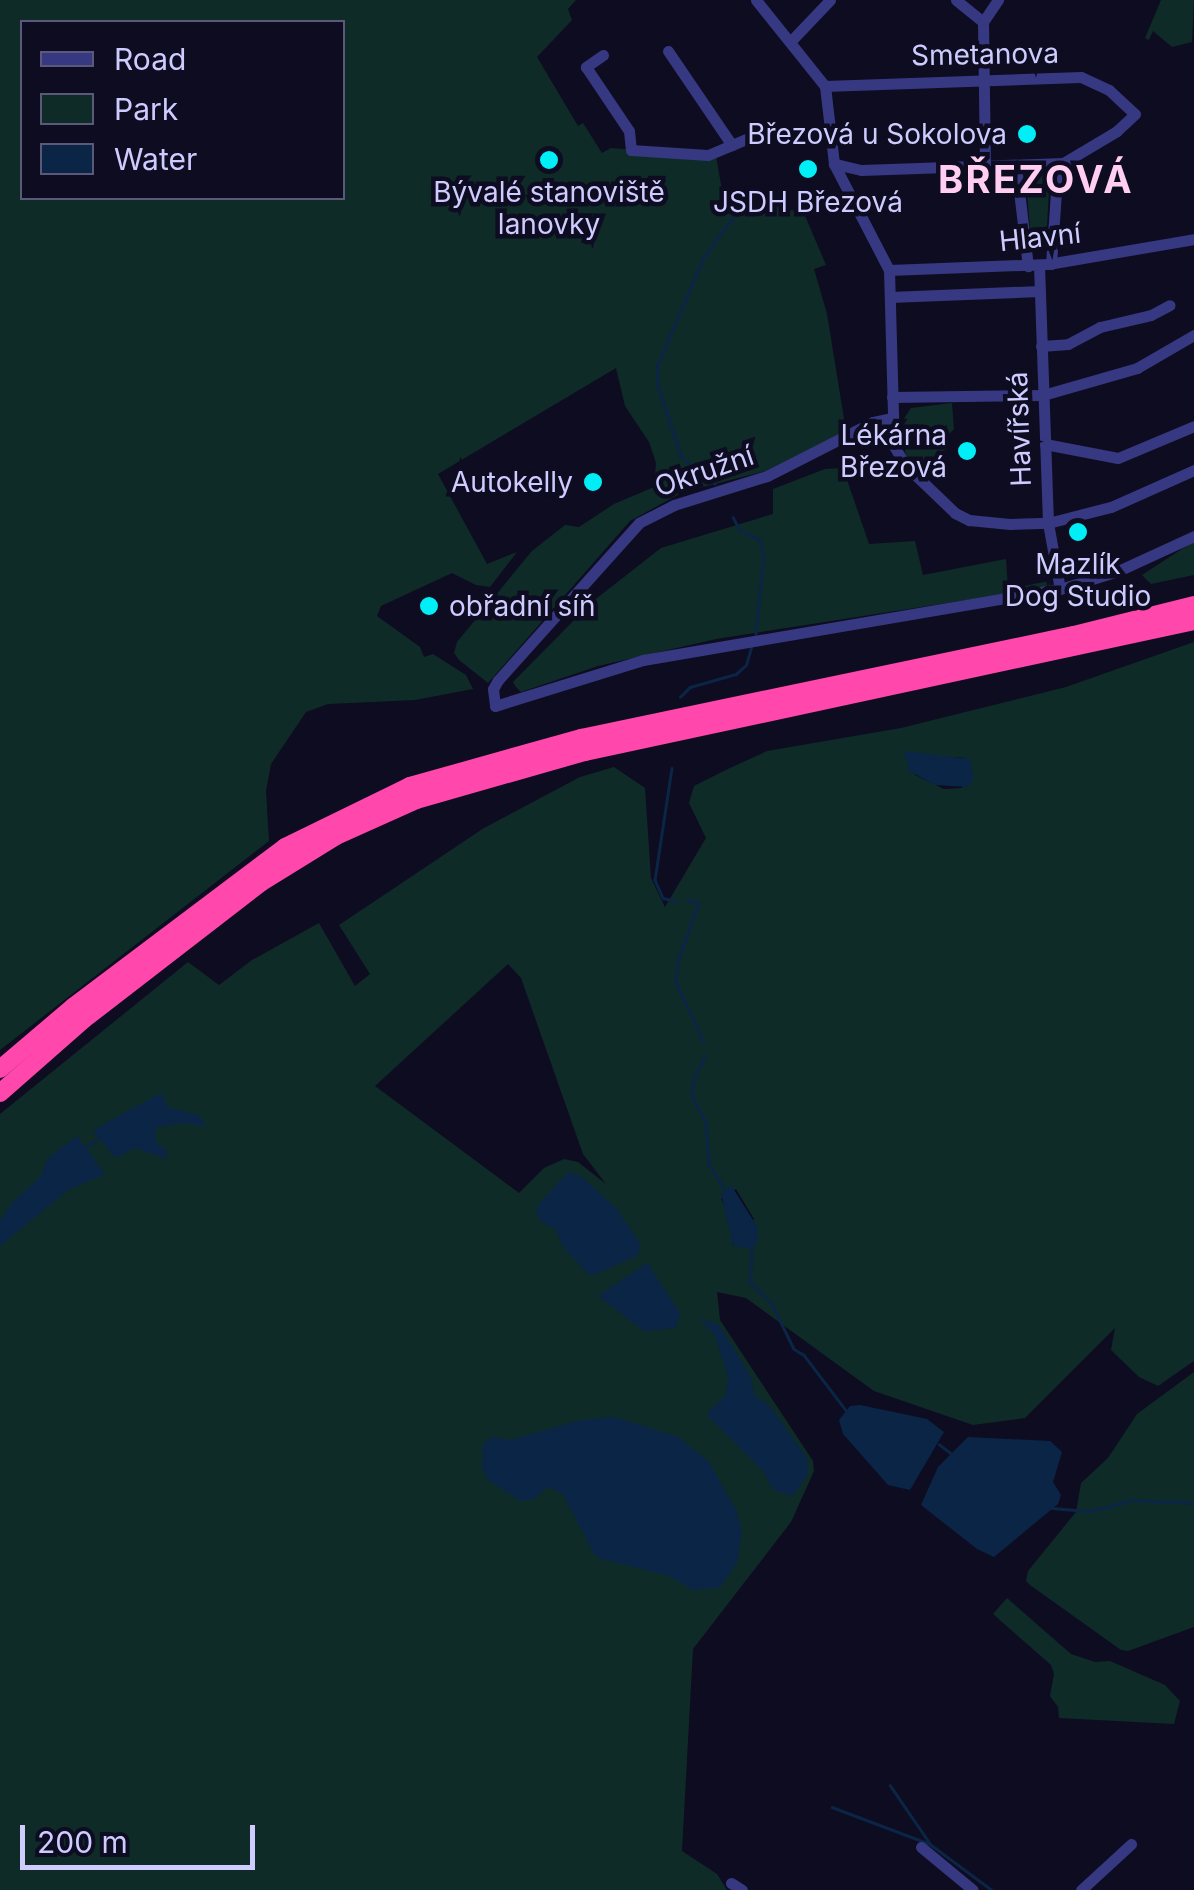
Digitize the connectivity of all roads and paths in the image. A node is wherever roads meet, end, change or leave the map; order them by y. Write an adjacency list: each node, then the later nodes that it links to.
1 (756, 0): 6 (street)
2 (830, 0): 6 (street)
3 (956, 0): 5 (street)
4 (998, 0): 5 (street)
5 (983, 22): 9 (street)
6 (790, 42): 10 (street)
7 (668, 51): 12 (street)
8 (603, 55): 12 (street)
9 (983, 80): 10 (street, Smetanova); 14 (street, Smetanova); 15 (street)
10 (825, 86): 11 (street)
11 (828, 134): 12 (street); 13 (street)
12 (732, 145)
13 (834, 164): 17 (street); 18 (street)
14 (1058, 164): 16 (street); 20 (street)
15 (985, 165): 16 (street); 17 (street)
16 (1016, 166): 20 (street)
17 (860, 170): 18 (street)
18 (846, 193): 21 (street)
19 (1194, 240): 20 (street, Hlavní)
20 (1039, 265): 21 (street, Hlavní); 22 (street, Havířská)
21 (889, 270): 23 (street)
22 (1040, 291): 23 (street); 26 (street, Havířská)
23 (890, 296): 28 (street)
24 (1170, 305): 26 (street)
25 (1194, 335): 27 (street)
26 (1041, 346): 27 (street, Havířská)
27 (1043, 394): 28 (street); 31 (street, Havířská)
28 (892, 397): 29 (street)
29 (892, 418): 33 (street); 35 (street, Okružní)
30 (1194, 426): 31 (street)
31 (1045, 444): 33 (street, Havířská)
32 (1194, 470): 33 (street)
33 (1048, 523): 35 (street, Havířská)
34 (1194, 536): 35 (street)
35 (1060, 590)
36 (1194, 605): 38 (highway)
37 (1194, 621): 38 (highway)
38 (318, 836): 39 (highway)
39 (287, 855): 40 (highway); 41 (highway)
40 (0, 1069)
41 (0, 1093)
42 (1131, 1844): 45 (street)
43 (920, 1848): 44 (street)
44 (973, 1890)
45 (1081, 1890)

